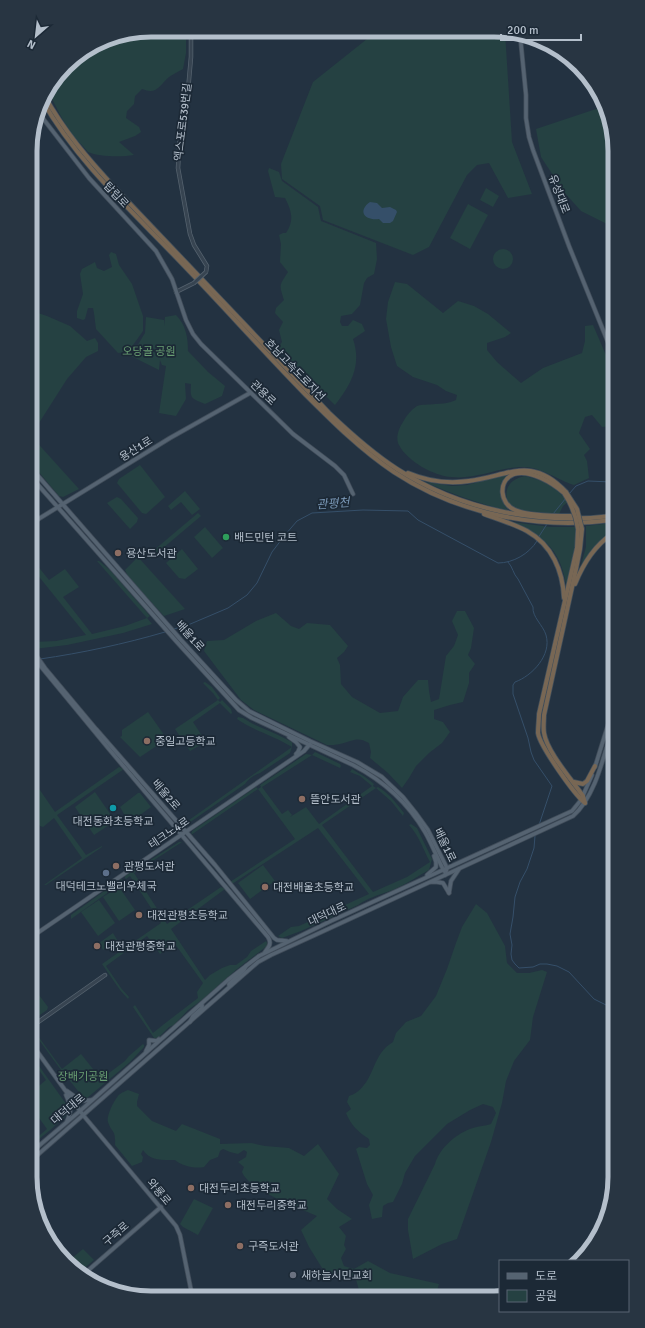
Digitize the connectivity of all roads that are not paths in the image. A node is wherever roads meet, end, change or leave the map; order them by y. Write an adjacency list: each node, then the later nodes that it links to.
1 (190, 39): 6 (street, 엑스포로539번길, bridge)
2 (521, 40): 7 (main road, 유성대로)
3 (48, 102): 9 (highway, 호남고속도로지선)
4 (46, 107): 14 (highway, 호남고속도로지선)
5 (42, 118): 6 (main road, 탑립로)
6 (176, 292): 8 (main road, 관용로)
7 (608, 342)
8 (250, 393): 13 (main road, 관용로); 15 (main road, 용산1로)
9 (388, 463): 12 (highway); 17 (highway, 호남고속도로지선)
10 (37, 475): 15 (main road, 배울1로)
11 (37, 484): 16 (main road, 배울1로)
12 (565, 493): 17 (highway); 22 (highway, bridge)
13 (353, 494)
14 (456, 503): 19 (highway, 호남고속도로지선); 25 (highway)
15 (62, 504): 16 (main road, 용산1로); 32 (main road, 배울1로)
16 (58, 507): 20 (main road, 용산1로); 30 (main road, 배울1로)
17 (545, 516): 19 (highway, 호남고속도로지선)
18 (608, 516): 19 (highway, 호남고속도로지선)
19 (563, 519): 21 (highway, 호남고속도로지선)
20 (37, 520)
21 (608, 520)
22 (580, 529): 24 (highway); 25 (highway)
23 (608, 537): 24 (highway)
24 (570, 598): 35 (highway)
25 (564, 609): 36 (highway)
26 (37, 659): 28 (main road, 배울2로)
27 (37, 661): 28 (main road, 배울2로)
28 (43, 668): 37 (main road, 배울2로)
29 (608, 725): 34 (main road, 대덕대로)
30 (285, 733): 32 (main road, 배울1로); 33 (main road)
31 (608, 741): 36 (main road, 대덕대로)
32 (310, 743): 33 (main road, 테크노4로); 38 (main road, 배울1로); 40 (main road, 배울1로)
33 (294, 758): 37 (main road, 테크노4로)
34 (595, 766): 35 (highway); 36 (main road, 대덕대로)
35 (572, 781): 36 (highway)
36 (583, 800): 39 (main road, 대덕대로); 40 (main road, 대덕대로)
37 (184, 833): 46 (main road, 테크노4로); 47 (main road, 배울2로); 48 (main road, 배울2로)
38 (434, 851): 40 (main road, 배울1로); 42 (main road)
39 (460, 868): 41 (main road, 대덕대로); 43 (main road)
40 (445, 869): 41 (main road, 배울1로); 42 (main road, 대덕대로)
41 (445, 875): 43 (main road, 대덕대로)
42 (425, 878): 44 (main road, 대덕대로)
43 (428, 882): 45 (main road, 대덕대로)
44 (360, 908): 45 (main road); 47 (main road, 대덕대로)
45 (356, 916): 51 (main road, 대덕대로)
46 (37, 933)
47 (291, 940): 48 (main road, 대덕대로)
48 (264, 953): 49 (main road, 대덕대로)
49 (246, 965): 51 (main road); 52 (main road, 대덕대로)
50 (105, 975): 53 (street)
51 (231, 985): 54 (main road, 대덕대로)
52 (200, 1005): 54 (main road); 55 (main road, 대덕대로)
53 (37, 1023)
54 (190, 1023): 61 (main road, 대덕대로)
55 (168, 1034): 57 (main road, 대덕대로); 57 (main road)
56 (37, 1051): 58 (main road, 와룡로)
57 (143, 1056): 59 (main road, 대덕대로)
58 (64, 1088): 59 (main road); 60 (main road, 와룡로); 62 (main road)
59 (93, 1100): 60 (main road, 대덕대로)
60 (80, 1111): 61 (main road, 와룡로); 62 (main road, 대덕대로)
61 (84, 1115): 64 (main road, 대덕대로); 65 (main road, 와룡로)
62 (66, 1122): 63 (main road, 대덕대로)
63 (37, 1147)
64 (37, 1155)
65 (161, 1207): 66 (main road, 구즉로); 67 (main road, 와룡로)
66 (87, 1271)
67 (191, 1291)

